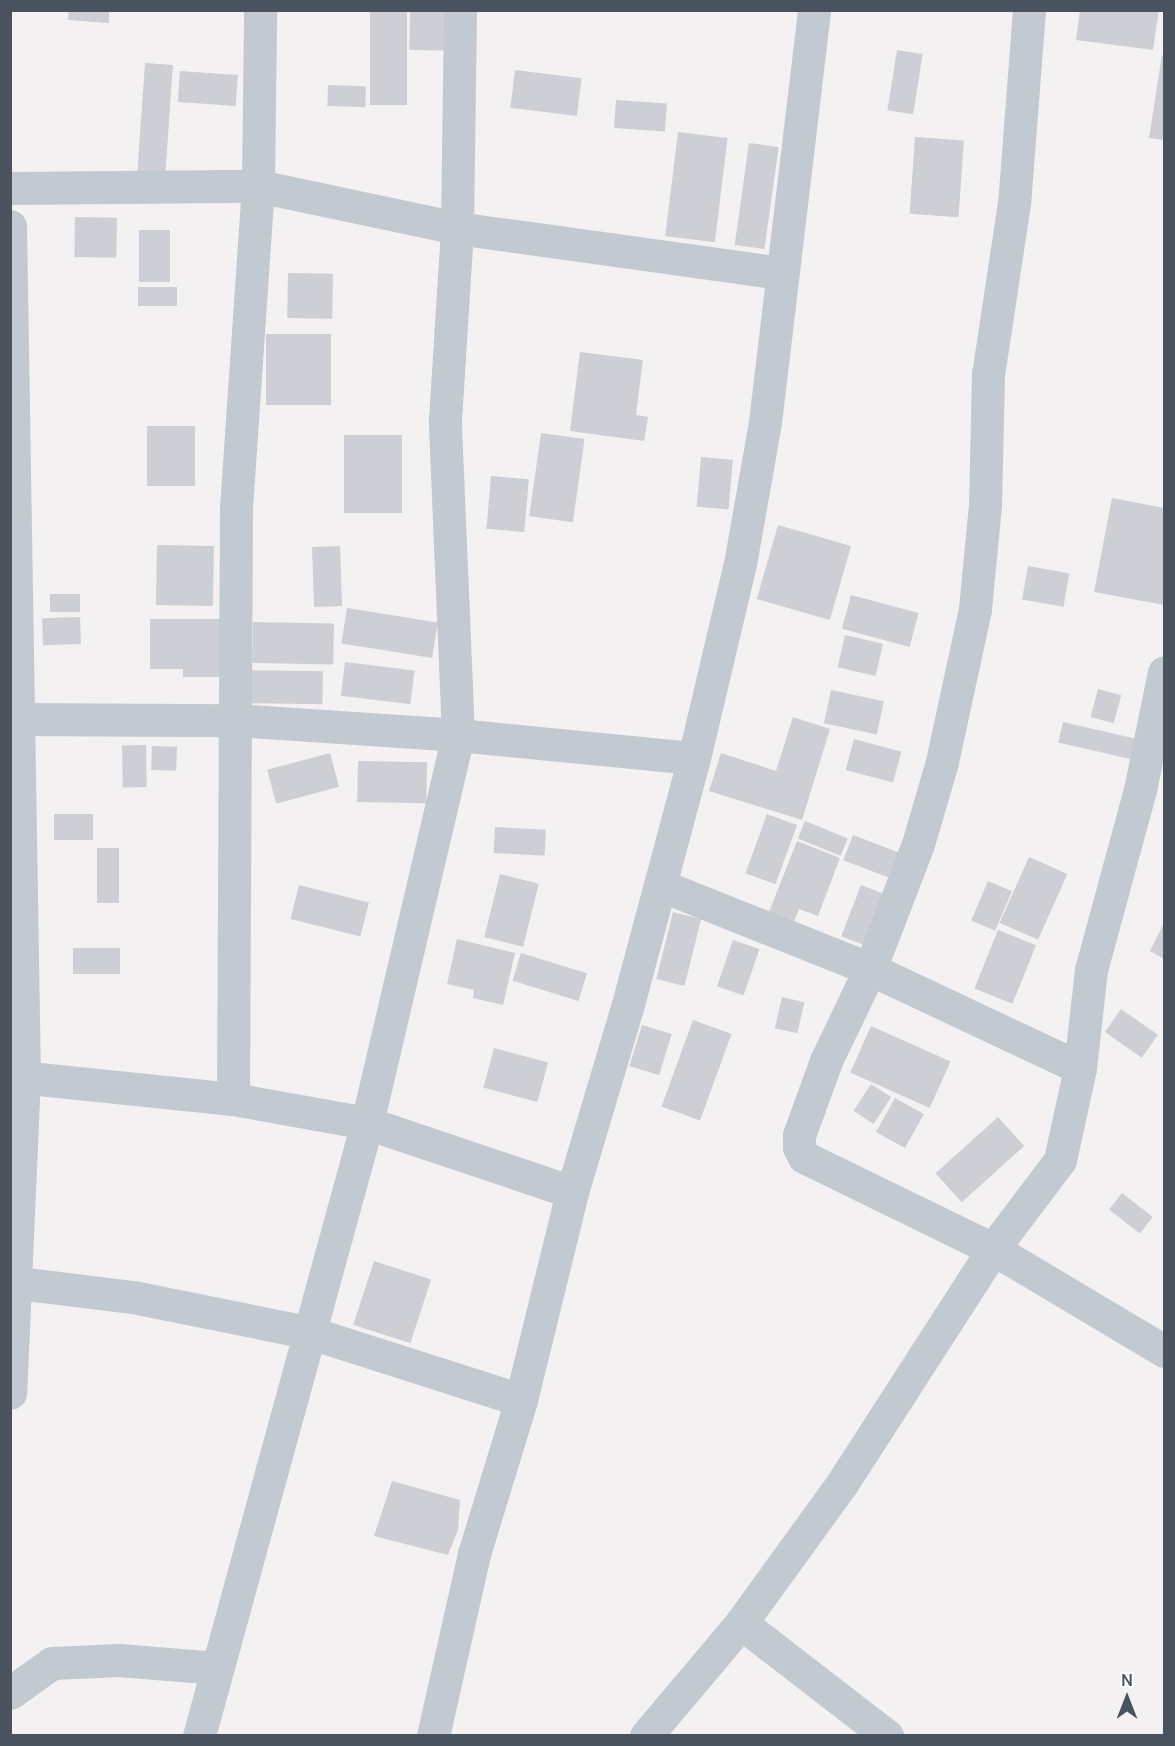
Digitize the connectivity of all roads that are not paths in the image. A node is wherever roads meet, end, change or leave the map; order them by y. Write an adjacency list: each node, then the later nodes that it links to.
1 (260, 10): 5 (street)
2 (460, 10): 8 (street)
3 (814, 10): 9 (street)
4 (1029, 10): 16 (street)
5 (258, 186): 6 (street); 8 (street); 12 (street)
6 (10, 188)
7 (10, 226): 11 (street)
8 (457, 228): 9 (street); 13 (street)
9 (780, 273): 14 (street)
10 (1164, 672): 17 (street)
11 (14, 719): 12 (street); 18 (street)
12 (234, 720): 13 (street); 19 (street)
13 (458, 735): 14 (street); 20 (street)
14 (694, 758): 15 (street)
15 (660, 885): 16 (street); 21 (street)
16 (870, 969): 17 (street); 22 (street)
17 (1080, 1068): 22 (street)
18 (17, 1076): 19 (street); 23 (street)
19 (233, 1099): 20 (street)
20 (367, 1123): 21 (street); 24 (street)
21 (572, 1192): 27 (street)
22 (993, 1250): 25 (street); 28 (street)
23 (12, 1282): 24 (street); 26 (street)
24 (311, 1332): 27 (street); 29 (street)
25 (1164, 1351)
26 (10, 1393)
27 (521, 1400): 32 (street)
28 (741, 1623): 33 (street); 34 (street)
29 (218, 1668): 30 (street); 31 (street)
30 (10, 1693)
31 (199, 1736)
32 (433, 1736)
33 (646, 1736)
34 (887, 1736)

